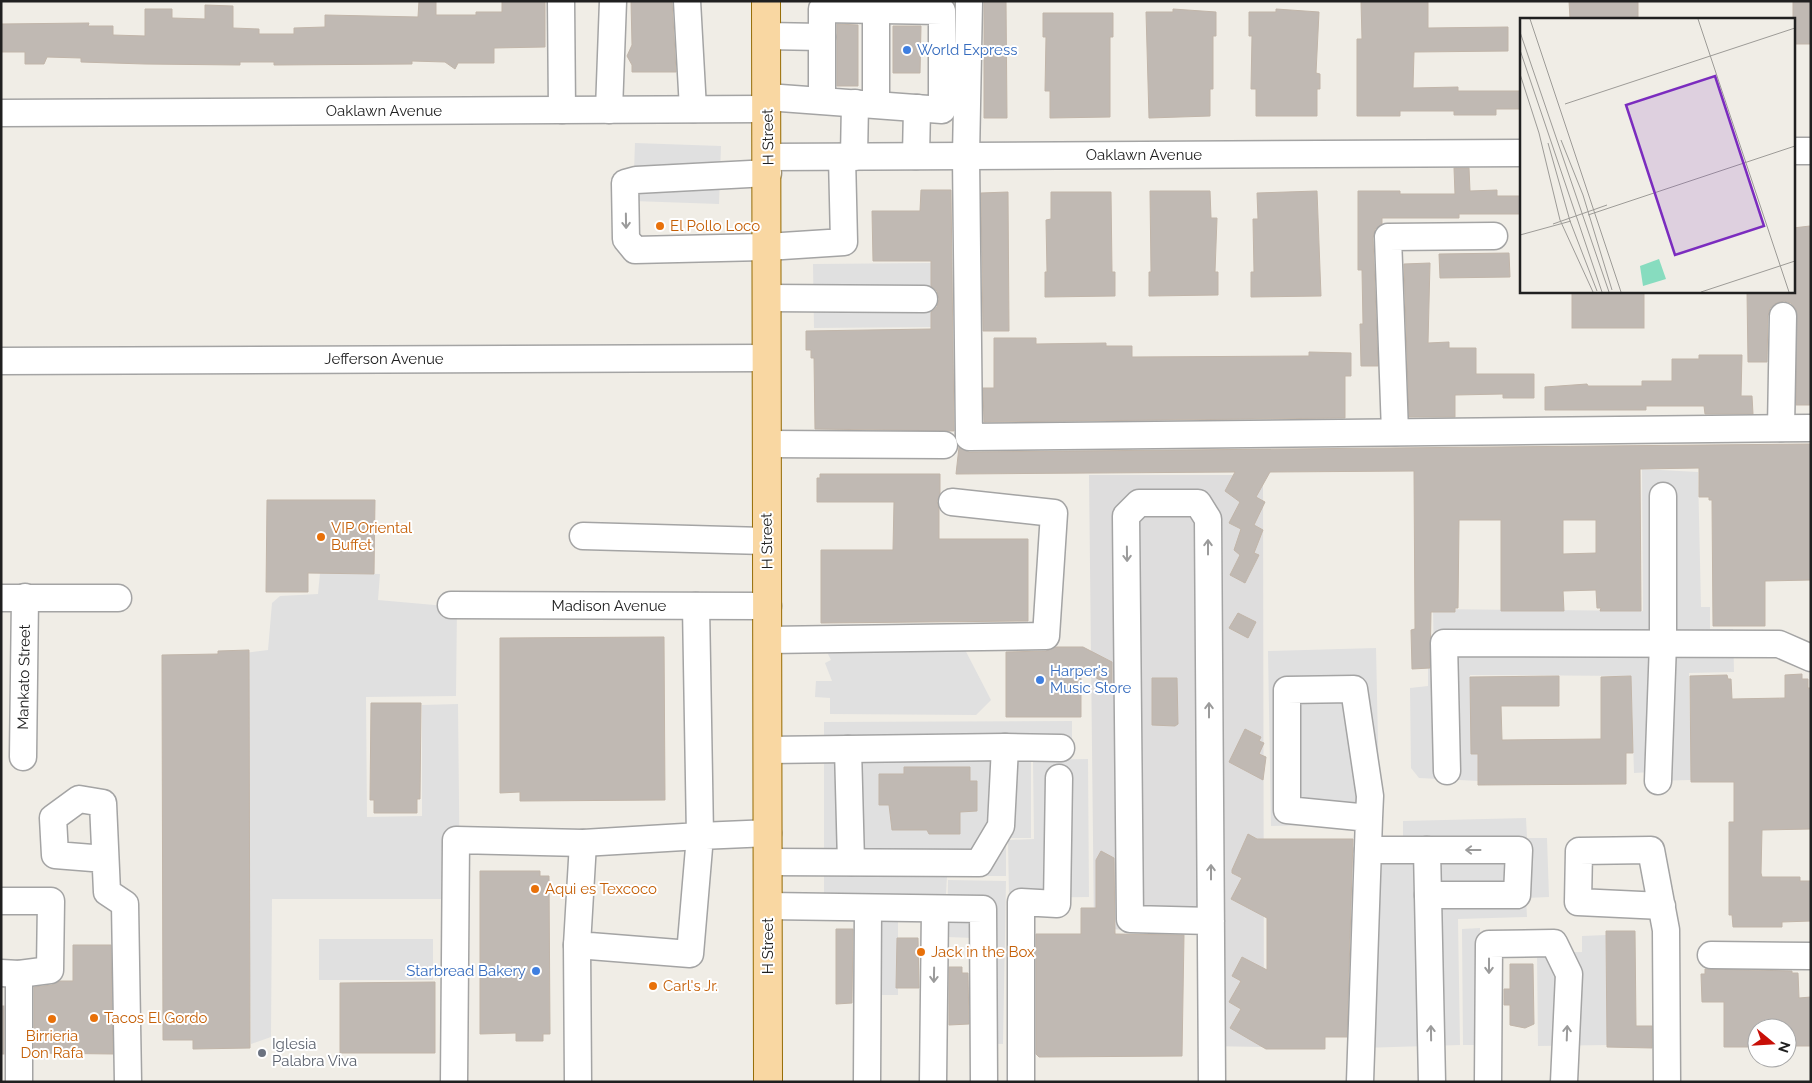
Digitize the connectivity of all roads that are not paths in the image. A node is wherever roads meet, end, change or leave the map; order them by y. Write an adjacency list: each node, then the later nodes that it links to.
1 (561, 1): 14 (street)
2 (613, 1): 15 (street)
3 (687, 1): 13 (street)
4 (766, 1): 7 (main road, H Street)
5 (969, 1): 21 (street)
6 (876, 10): 8 (street); 11 (street); 12 (street, Oaklawn Avenue)
7 (766, 36): 8 (street); 10 (main road, H Street)
8 (822, 37): 9 (street)
9 (822, 100): 10 (street, Oaklawn Avenue); 11 (street, Oaklawn Avenue)
10 (767, 103): 13 (street, Oaklawn Avenue); 23 (main road, H Street)
11 (865, 104): 12 (street, Oaklawn Avenue); 22 (street)
12 (916, 108): 20 (street)
13 (693, 109): 15 (street, Oaklawn Avenue)
14 (562, 110): 15 (street, Oaklawn Avenue); 16 (street, Oaklawn Avenue)
15 (609, 110)
16 (1, 112)
17 (1794, 151): 18 (street)
18 (1811, 151)
19 (1520, 153): 21 (street, Oaklawn Avenue)
20 (916, 156): 21 (street, Oaklawn Avenue); 22 (street, Oaklawn Avenue)
21 (966, 156): 33 (street)
22 (848, 157): 23 (street, Oaklawn Avenue); 25 (street)
23 (768, 165): 25 (main road, H Street); 25 (street, Oaklawn Avenue, one-way to 25)
24 (1494, 236): 33 (street)
25 (767, 247): 26 (main road, H Street)
26 (767, 298): 27 (street); 29 (main road, H Street)
27 (924, 299)
28 (1783, 316): 31 (street)
29 (766, 358): 30 (street, Jefferson Avenue); 34 (main road, H Street)
30 (1, 361)
31 (1781, 428): 32 (street); 33 (street)
32 (1811, 428)
33 (1395, 432)
34 (767, 444): 35 (street); 39 (main road, H Street)
35 (944, 445)
36 (1664, 496): 46 (street)
37 (952, 502): 45 (street)
38 (583, 536): 39 (street)
39 (767, 542): 44 (main road, H Street)
40 (13, 598): 41 (street); 52 (street, Mankato Street)
41 (118, 598)
42 (451, 605): 43 (street, Madison Avenue)
43 (696, 606): 44 (street, Madison Avenue); 58 (street)
44 (768, 606): 45 (main road, H Street)
45 (768, 640): 51 (main road, H Street)
46 (1663, 643): 47 (street); 53 (street); 55 (street)
47 (1811, 658)
48 (1005, 747): 49 (street); 50 (street); 64 (street)
49 (1061, 748)
50 (848, 749): 51 (street); 64 (street)
51 (768, 750): 57 (main road, H Street)
52 (24, 757)
53 (1447, 772)
54 (1059, 778): 84 (street)
55 (1658, 781)
56 (1369, 818): 56 (street); 60 (street)
57 (768, 833): 58 (street); 63 (main road, H Street)
58 (700, 836): 59 (street); 72 (street)
59 (582, 843): 72 (street); 79 (street)
60 (1368, 850): 61 (street); 86 (street)
61 (1427, 850): 65 (street); 65 (street, one-way to 61)
62 (105, 859): 78 (street)
63 (768, 862): 64 (street); 67 (main road, H Street)
64 (851, 862)
65 (1428, 895): 87 (street, one-way to 65)
66 (1, 901): 75 (street)
67 (768, 906): 69 (street); 76 (main road, H Street)
68 (1662, 906): 90 (street)
69 (868, 908): 70 (street); 81 (street)
70 (935, 909): 82 (street, one-way to 82); 83 (street)
71 (1211, 921): 71 (street, one-way to 71); 85 (street)
72 (577, 946): 80 (street)
73 (1711, 955): 74 (street)
74 (1811, 956)
75 (10, 973): 77 (street)
76 (768, 1062)
77 (19, 1082)
78 (128, 1082)
79 (454, 1082)
80 (578, 1082)
81 (867, 1082)
82 (933, 1082)
83 (984, 1082)
84 (1021, 1082)
85 (1212, 1082)
86 (1360, 1082)
87 (1432, 1082)
88 (1488, 1082): 89 (street, one-way to 88)
89 (1564, 1082)
90 (1667, 1082)

